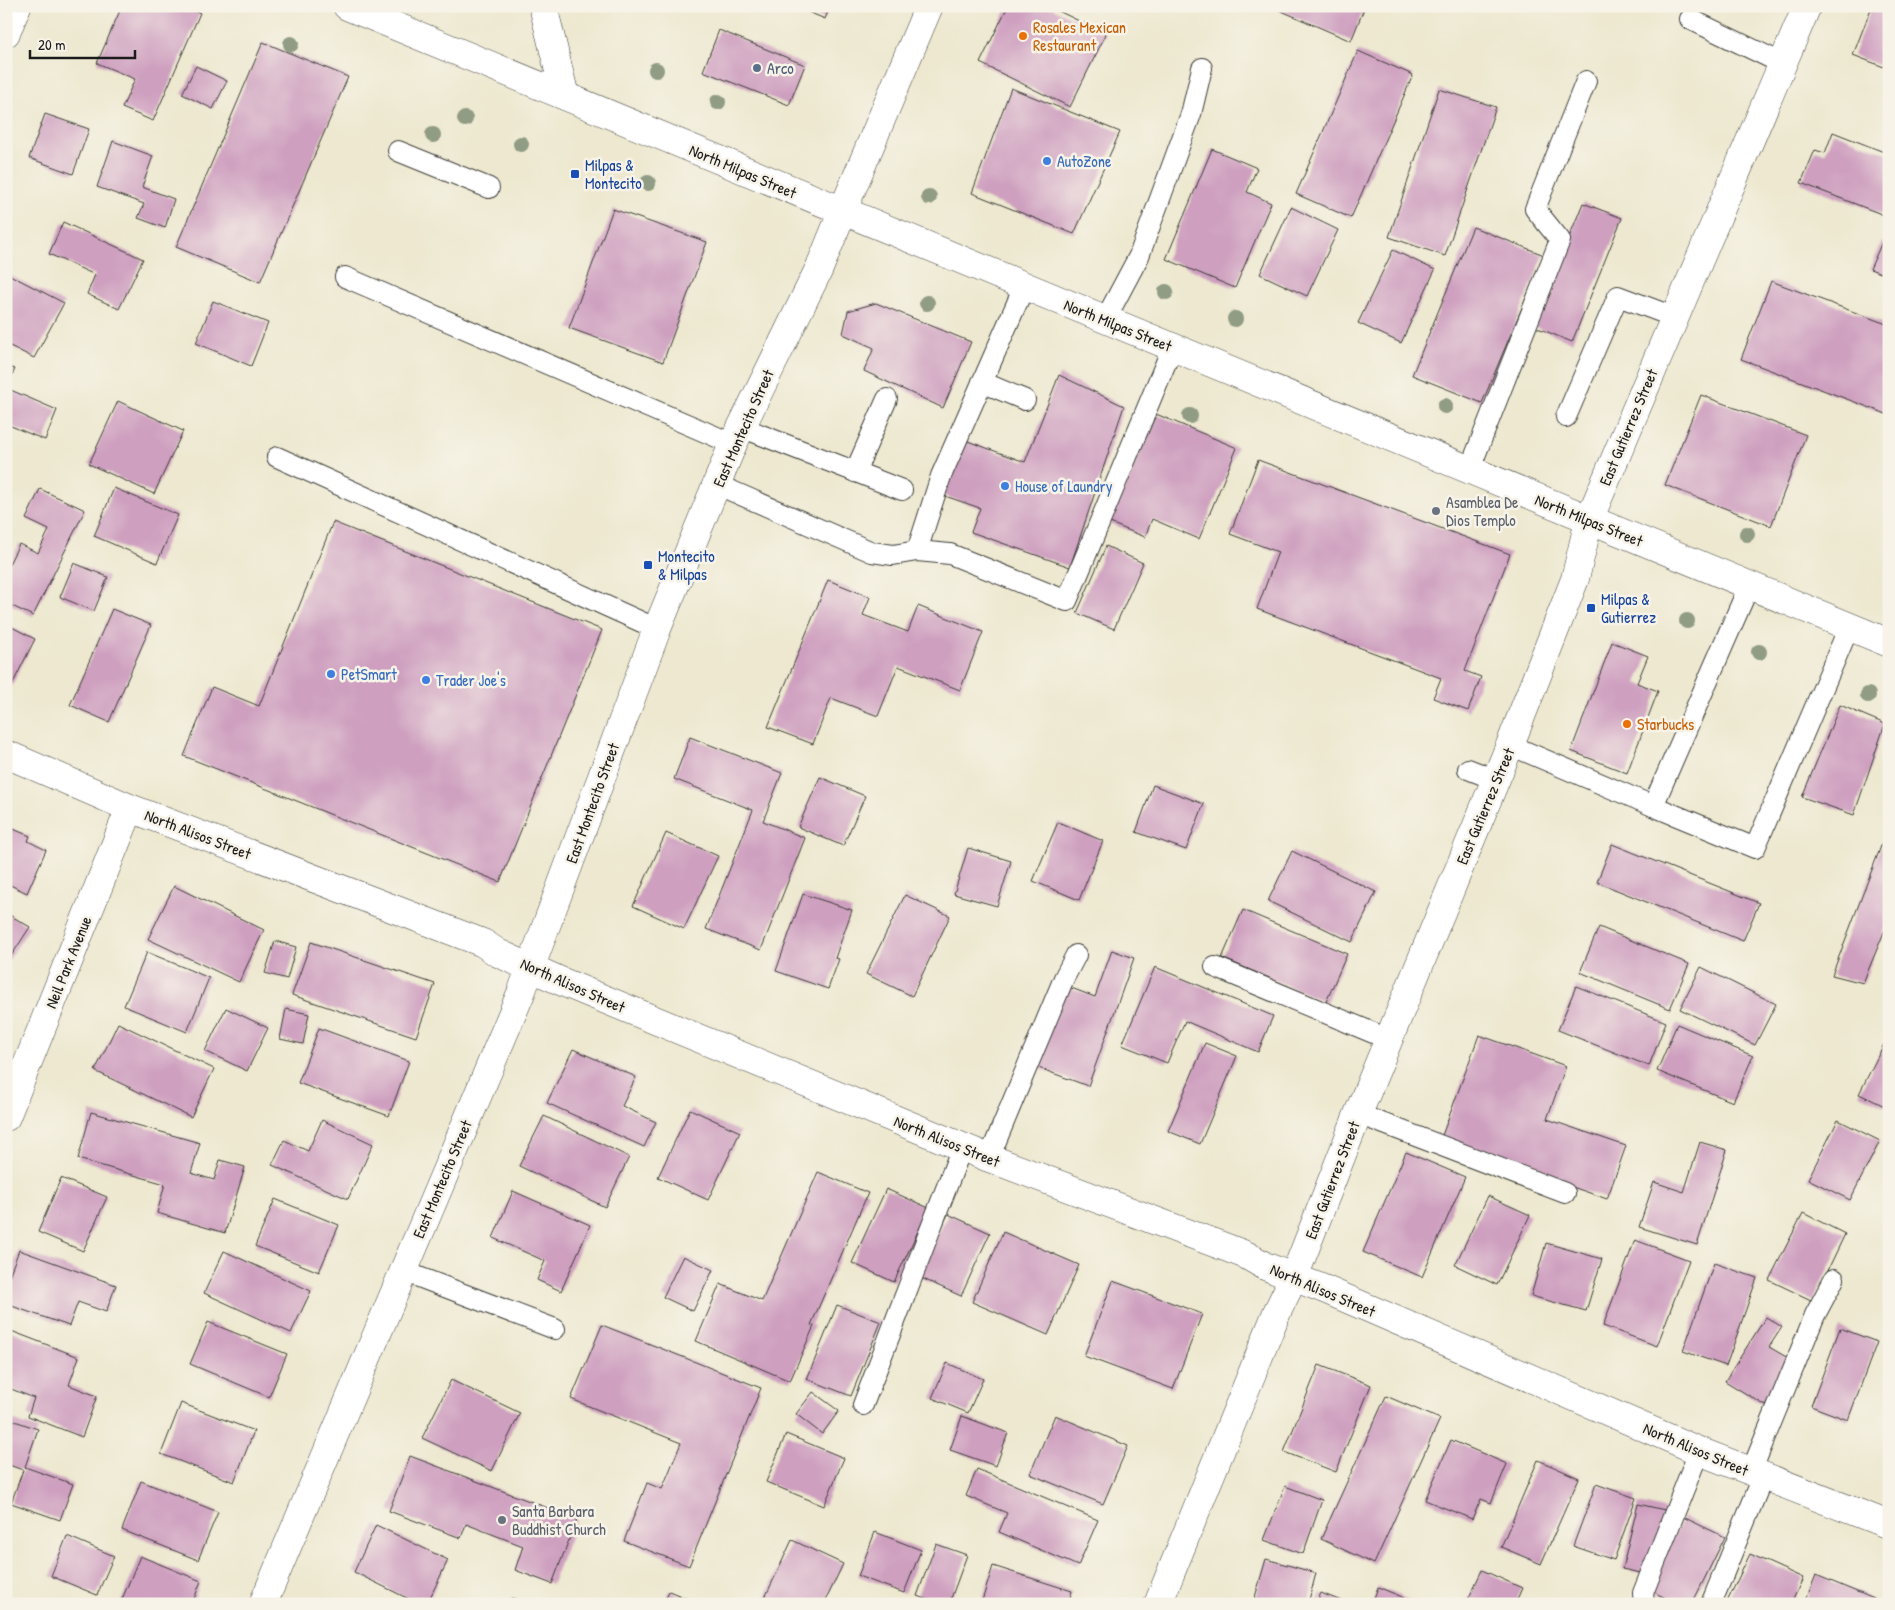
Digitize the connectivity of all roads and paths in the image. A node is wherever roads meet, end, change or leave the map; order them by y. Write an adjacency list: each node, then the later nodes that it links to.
1 (17, 6): 7 (street)
2 (347, 6): 11 (street, North Milpas Street)
3 (544, 6): 11 (street)
4 (929, 6): 14 (street, East Montecito Street)
5 (1807, 6): 8 (street, East Gutierrez Street)
6 (1690, 19): 8 (lane)
7 (6, 33)
8 (1782, 64): 17 (street, East Gutierrez Street)
9 (1202, 68): 18 (lane)
10 (1586, 81): 26 (lane)
11 (564, 96): 14 (street, North Milpas Street)
12 (398, 151): 13 (lane)
13 (489, 188)
14 (843, 210): 16 (street, North Milpas Street); 24 (street, East Montecito Street)
15 (345, 277): 24 (lane)
16 (1024, 287): 18 (street, North Milpas Street); 20 (lane)
17 (1674, 317): 23 (lane); 30 (street, East Gutierrez Street)
18 (1105, 320): 19 (street, North Milpas Street)
19 (1172, 348): 26 (street, North Milpas Street); 31 (lane)
20 (982, 382): 22 (lane); 31 (lane)
21 (887, 399): 27 (lane)
22 (1025, 400)
23 (1566, 417)
24 (737, 435): 27 (lane); 28 (street, East Montecito Street)
25 (277, 457): 34 (lane)
26 (1469, 471): 30 (street, North Milpas Street)
27 (855, 472): 29 (lane)
28 (718, 485): 31 (lane); 34 (street, East Montecito Street)
29 (902, 490)
30 (1589, 520): 32 (street, North Milpas Street); 36 (street, East Gutierrez Street)
31 (918, 551)
32 (1750, 586): 33 (street, North Milpas Street); 40 (lane)
33 (1849, 627): 35 (street, North Milpas Street); 40 (lane)
34 (657, 629): 43 (street, East Montecito Street)
35 (1889, 643)
36 (1510, 745): 39 (street, East Gutierrez Street); 40 (lane)
37 (6, 754): 41 (street, North Alisos Street)
38 (1468, 769): 39 (lane)
39 (1496, 780): 45 (street, East Gutierrez Street)
40 (1653, 806)
41 (130, 808): 43 (street, North Alisos Street); 47 (street, Neil Park Avenue)
42 (1076, 955): 49 (lane)
43 (531, 966): 48 (street, North Alisos Street); 51 (street, East Montecito Street)
44 (1216, 967): 45 (lane)
45 (1388, 1039): 46 (street, East Gutierrez Street)
46 (1358, 1114): 50 (lane); 52 (street, East Gutierrez Street)
47 (6, 1117)
48 (962, 1147): 49 (street, North Alisos Street); 55 (lane)
49 (989, 1158): 52 (street, North Alisos Street)
50 (1565, 1193)
51 (403, 1271): 54 (lane); 59 (street, East Montecito Street)
52 (1294, 1277): 56 (street, North Alisos Street); 60 (street, East Gutierrez Street)
53 (1834, 1279): 57 (lane)
54 (555, 1329)
55 (863, 1405)
56 (1699, 1451): 57 (street, North Alisos Street); 61 (lane)
57 (1757, 1475): 58 (street, North Alisos Street); 62 (lane)
58 (1889, 1525)
59 (263, 1604)
60 (1158, 1604)
61 (1644, 1604)
62 (1711, 1604)

